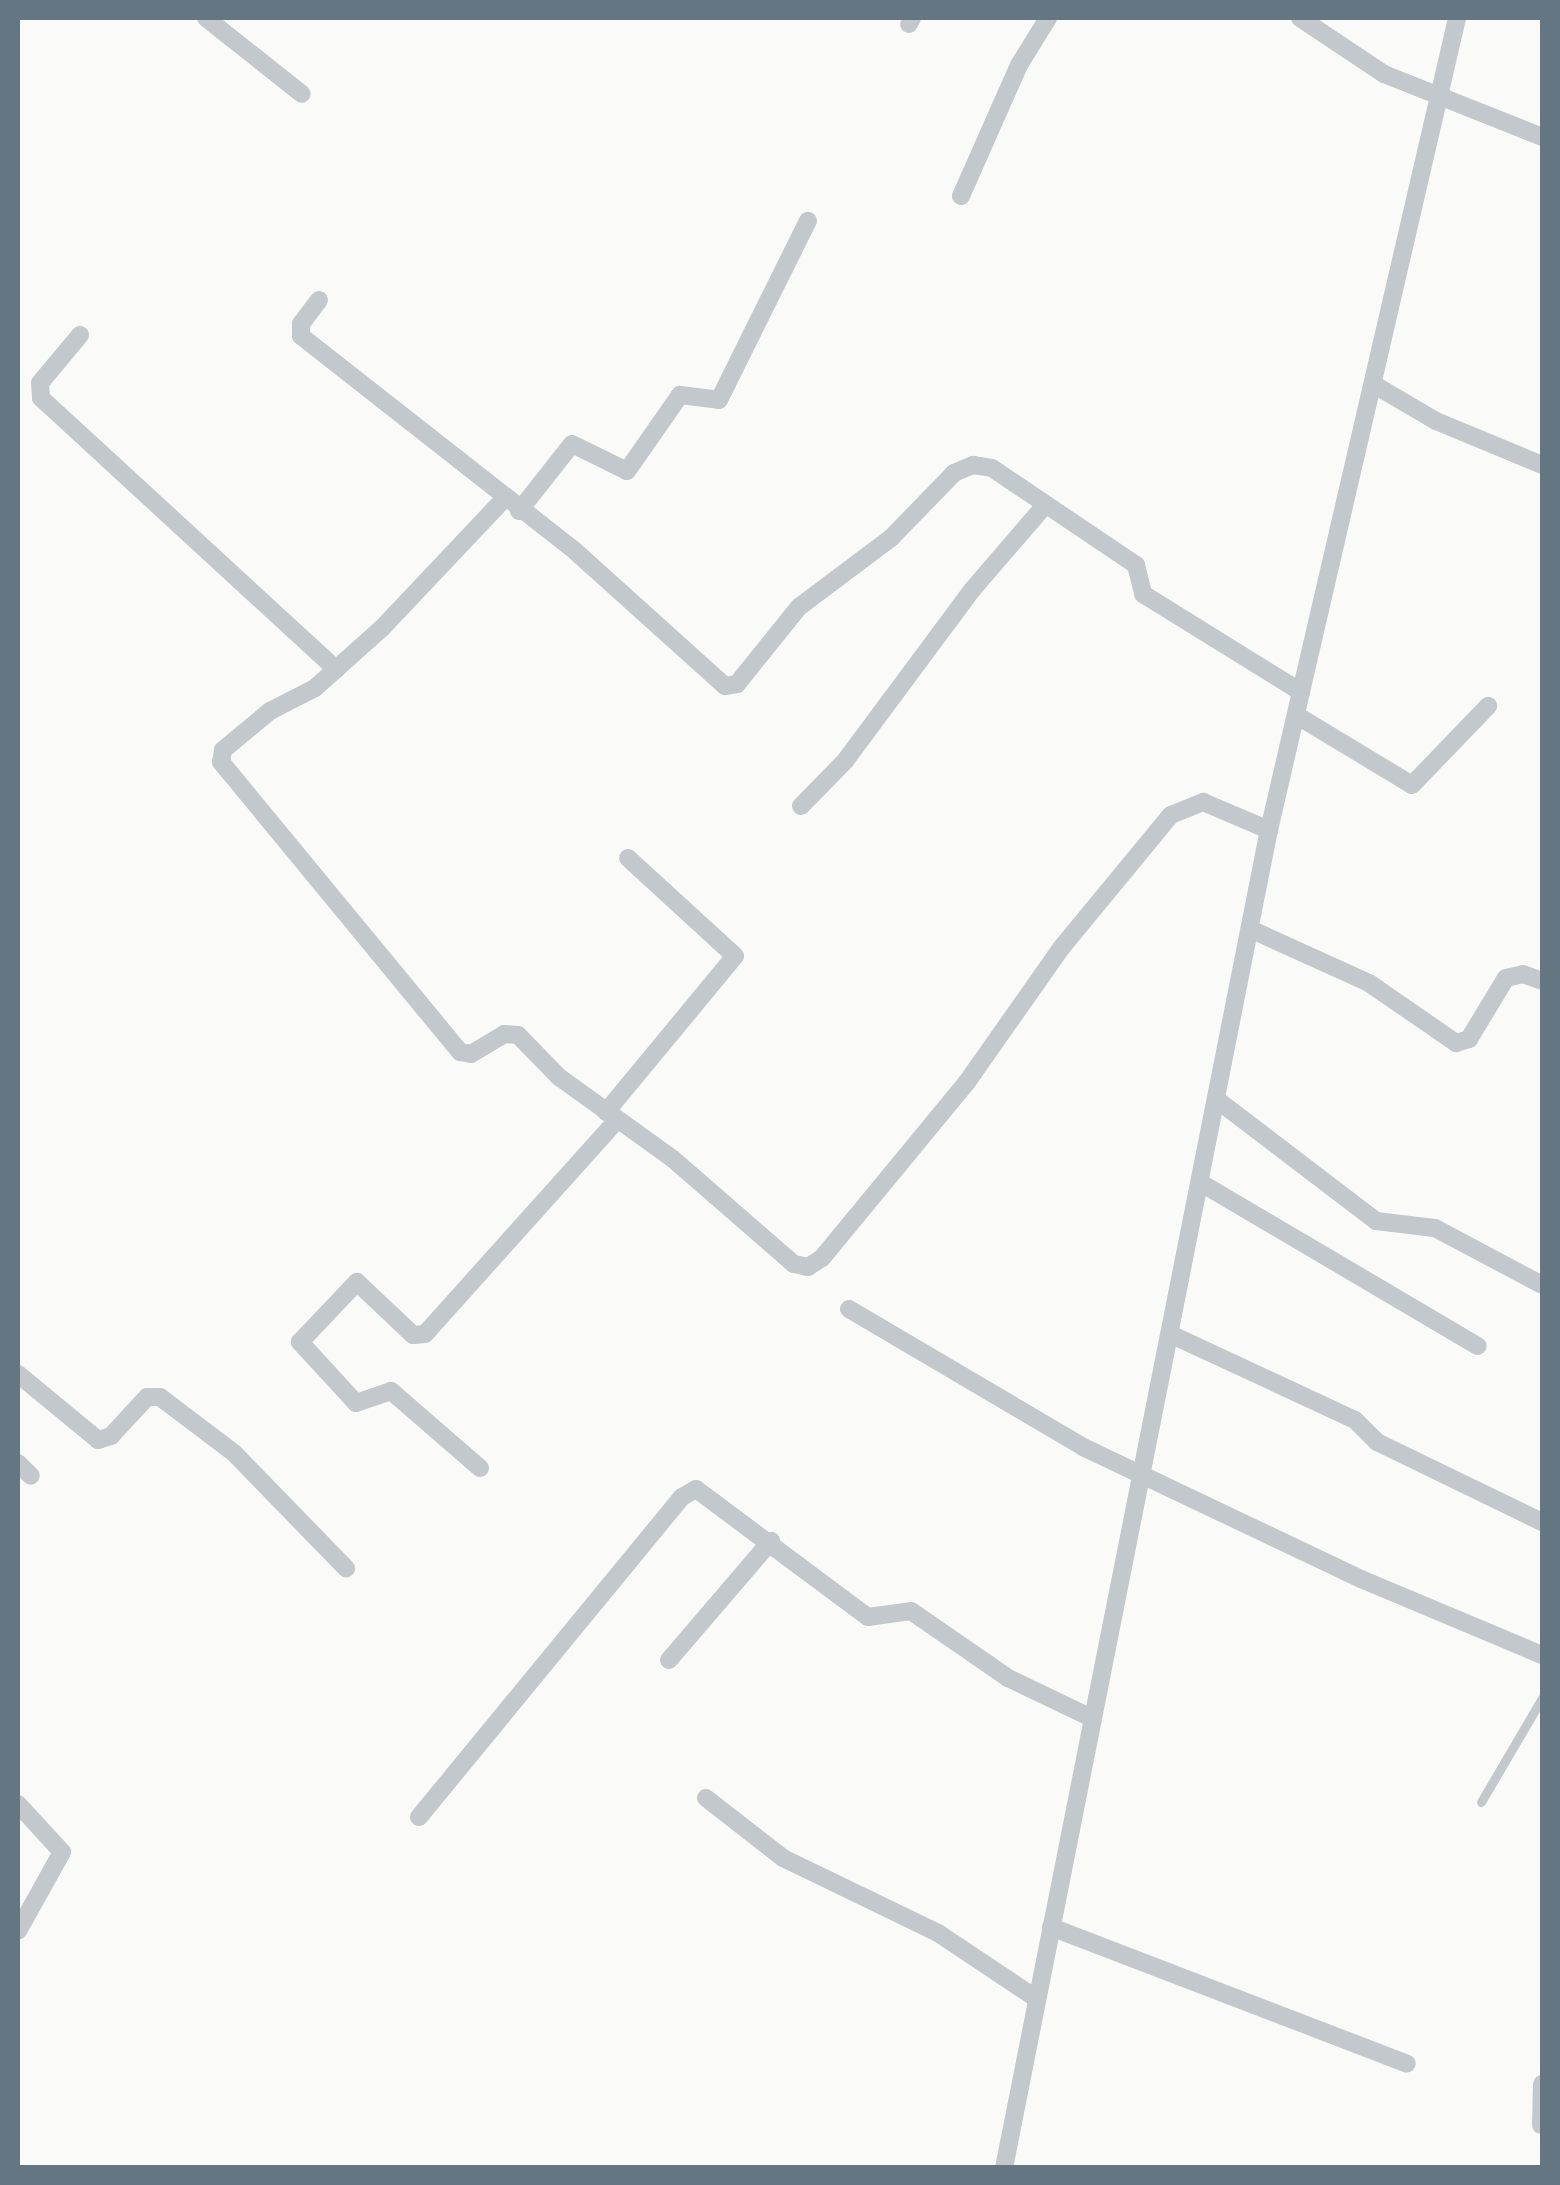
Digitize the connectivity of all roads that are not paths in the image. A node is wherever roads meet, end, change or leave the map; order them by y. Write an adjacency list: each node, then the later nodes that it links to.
1 (206, 18): 5 (street)
2 (1048, 18): 8 (street)
3 (1300, 18): 6 (street)
4 (1457, 18): 6 (street)
5 (302, 94)
6 (1439, 100): 7 (street); 12 (street)
7 (1542, 138)
8 (961, 196)
9 (808, 221): 14 (street)
10 (320, 300): 14 (street)
11 (80, 335): 16 (street)
12 (1373, 384): 13 (street); 17 (street)
13 (1542, 465)
14 (511, 505): 15 (street); 16 (street)
15 (1045, 505): 17 (street); 20 (street)
16 (336, 669): 26 (street)
17 (1302, 692): 19 (street)
18 (1488, 706): 19 (street)
19 (1296, 715): 21 (street)
20 (801, 806)
21 (1269, 830): 23 (street); 26 (street)
22 (628, 858): 26 (street)
23 (1250, 929): 24 (street); 25 (street)
24 (1542, 981)
25 (1216, 1099): 27 (street); 28 (street)
26 (612, 1116): 33 (street)
27 (1200, 1183): 30 (street); 31 (street)
28 (1542, 1285)
29 (849, 1309): 34 (street)
30 (1172, 1335): 34 (street); 35 (street)
31 (1478, 1346)
32 (18, 1374): 37 (street)
33 (480, 1468)
34 (1146, 1472): 38 (street); 41 (street)
35 (1542, 1522)
36 (771, 1541): 39 (street); 41 (street); 45 (street)
37 (346, 1568)
38 (1542, 1656)
39 (669, 1660)
40 (1542, 1698): 43 (lane)
41 (1092, 1718): 46 (street)
42 (706, 1798): 48 (street)
43 (1481, 1802)
44 (18, 1804): 47 (street)
45 (419, 1817)
46 (1050, 1928): 48 (street); 49 (street)
47 (18, 1931)
48 (1037, 1999): 52 (street)
49 (1407, 2064)
50 (1542, 2084): 51 (street)
51 (1542, 2125)
52 (1004, 2168)

